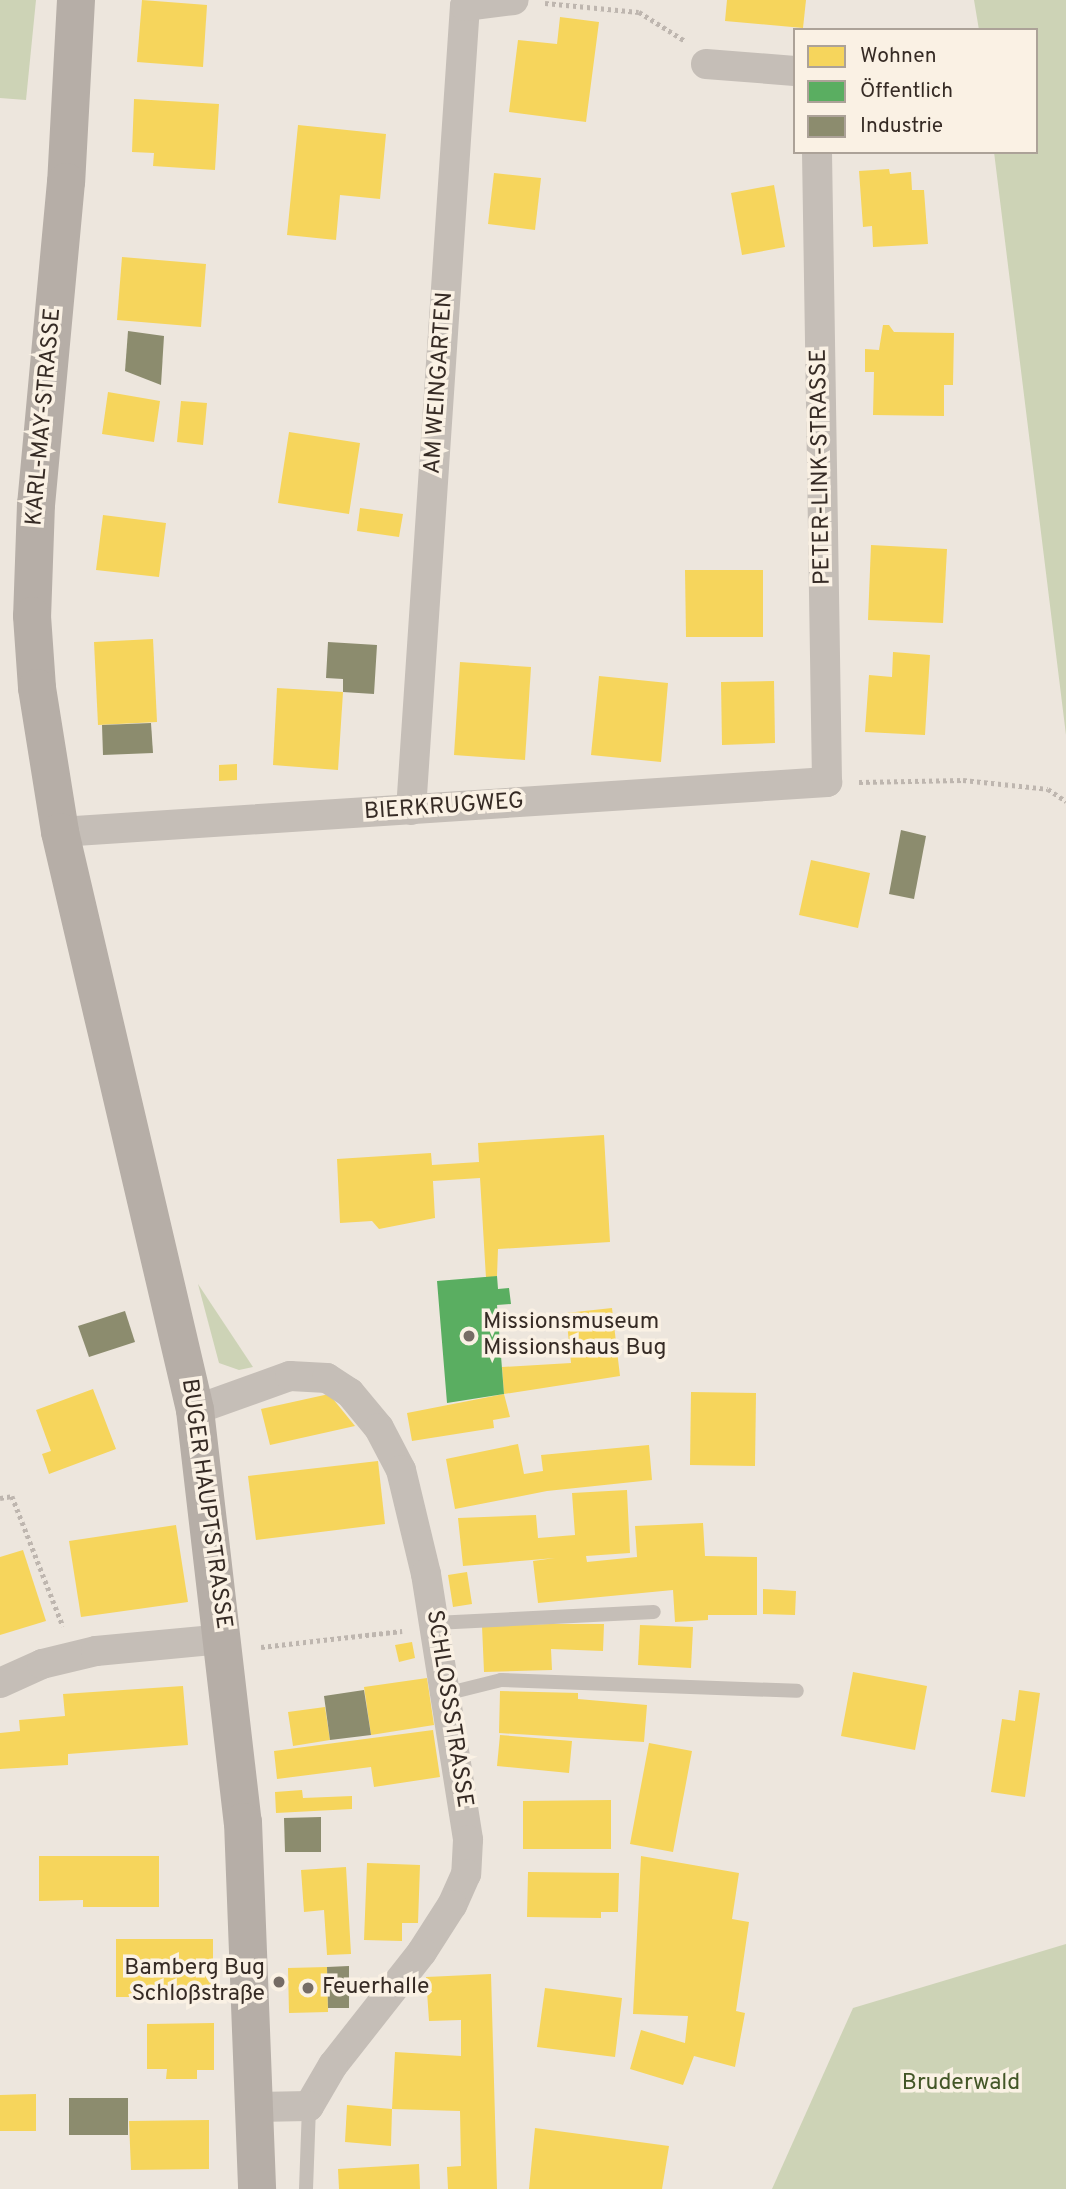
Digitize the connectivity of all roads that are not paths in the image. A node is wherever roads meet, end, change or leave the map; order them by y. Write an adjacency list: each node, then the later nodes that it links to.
1 (76, 0): 8 (street, KARL-MAY-STRASSE)
2 (524, 1): 7 (street, AM WEINGARTEN)
3 (706, 64): 4 (street)
4 (793, 71)
5 (817, 154): 6 (street, PETER-LINK-STRASSE)
6 (827, 782): 7 (street, BIERKRUGWEG)
7 (411, 810): 8 (street, BIERKRUGWEG)
8 (60, 832): 9 (street, BUGER HAUPTSTRASSE)
9 (195, 1410): 11 (street, SCHLOSSSTRASSE); 12 (street, BUGER HAUPTSTRASSE)
10 (654, 1612): 11 (lane)
11 (435, 1625): 15 (street, SCHLOSSSTRASSE)
12 (225, 1645): 13 (street); 17 (street, BUGER HAUPTSTRASSE)
13 (0, 1683)
14 (797, 1691): 15 (lane)
15 (445, 1694): 16 (street, SCHLOSSSTRASSE)
16 (309, 2106): 17 (street); 19 (lane)
17 (256, 2107): 18 (street, BUGER HAUPTSTRASSE)
18 (257, 2189)
19 (306, 2189)

